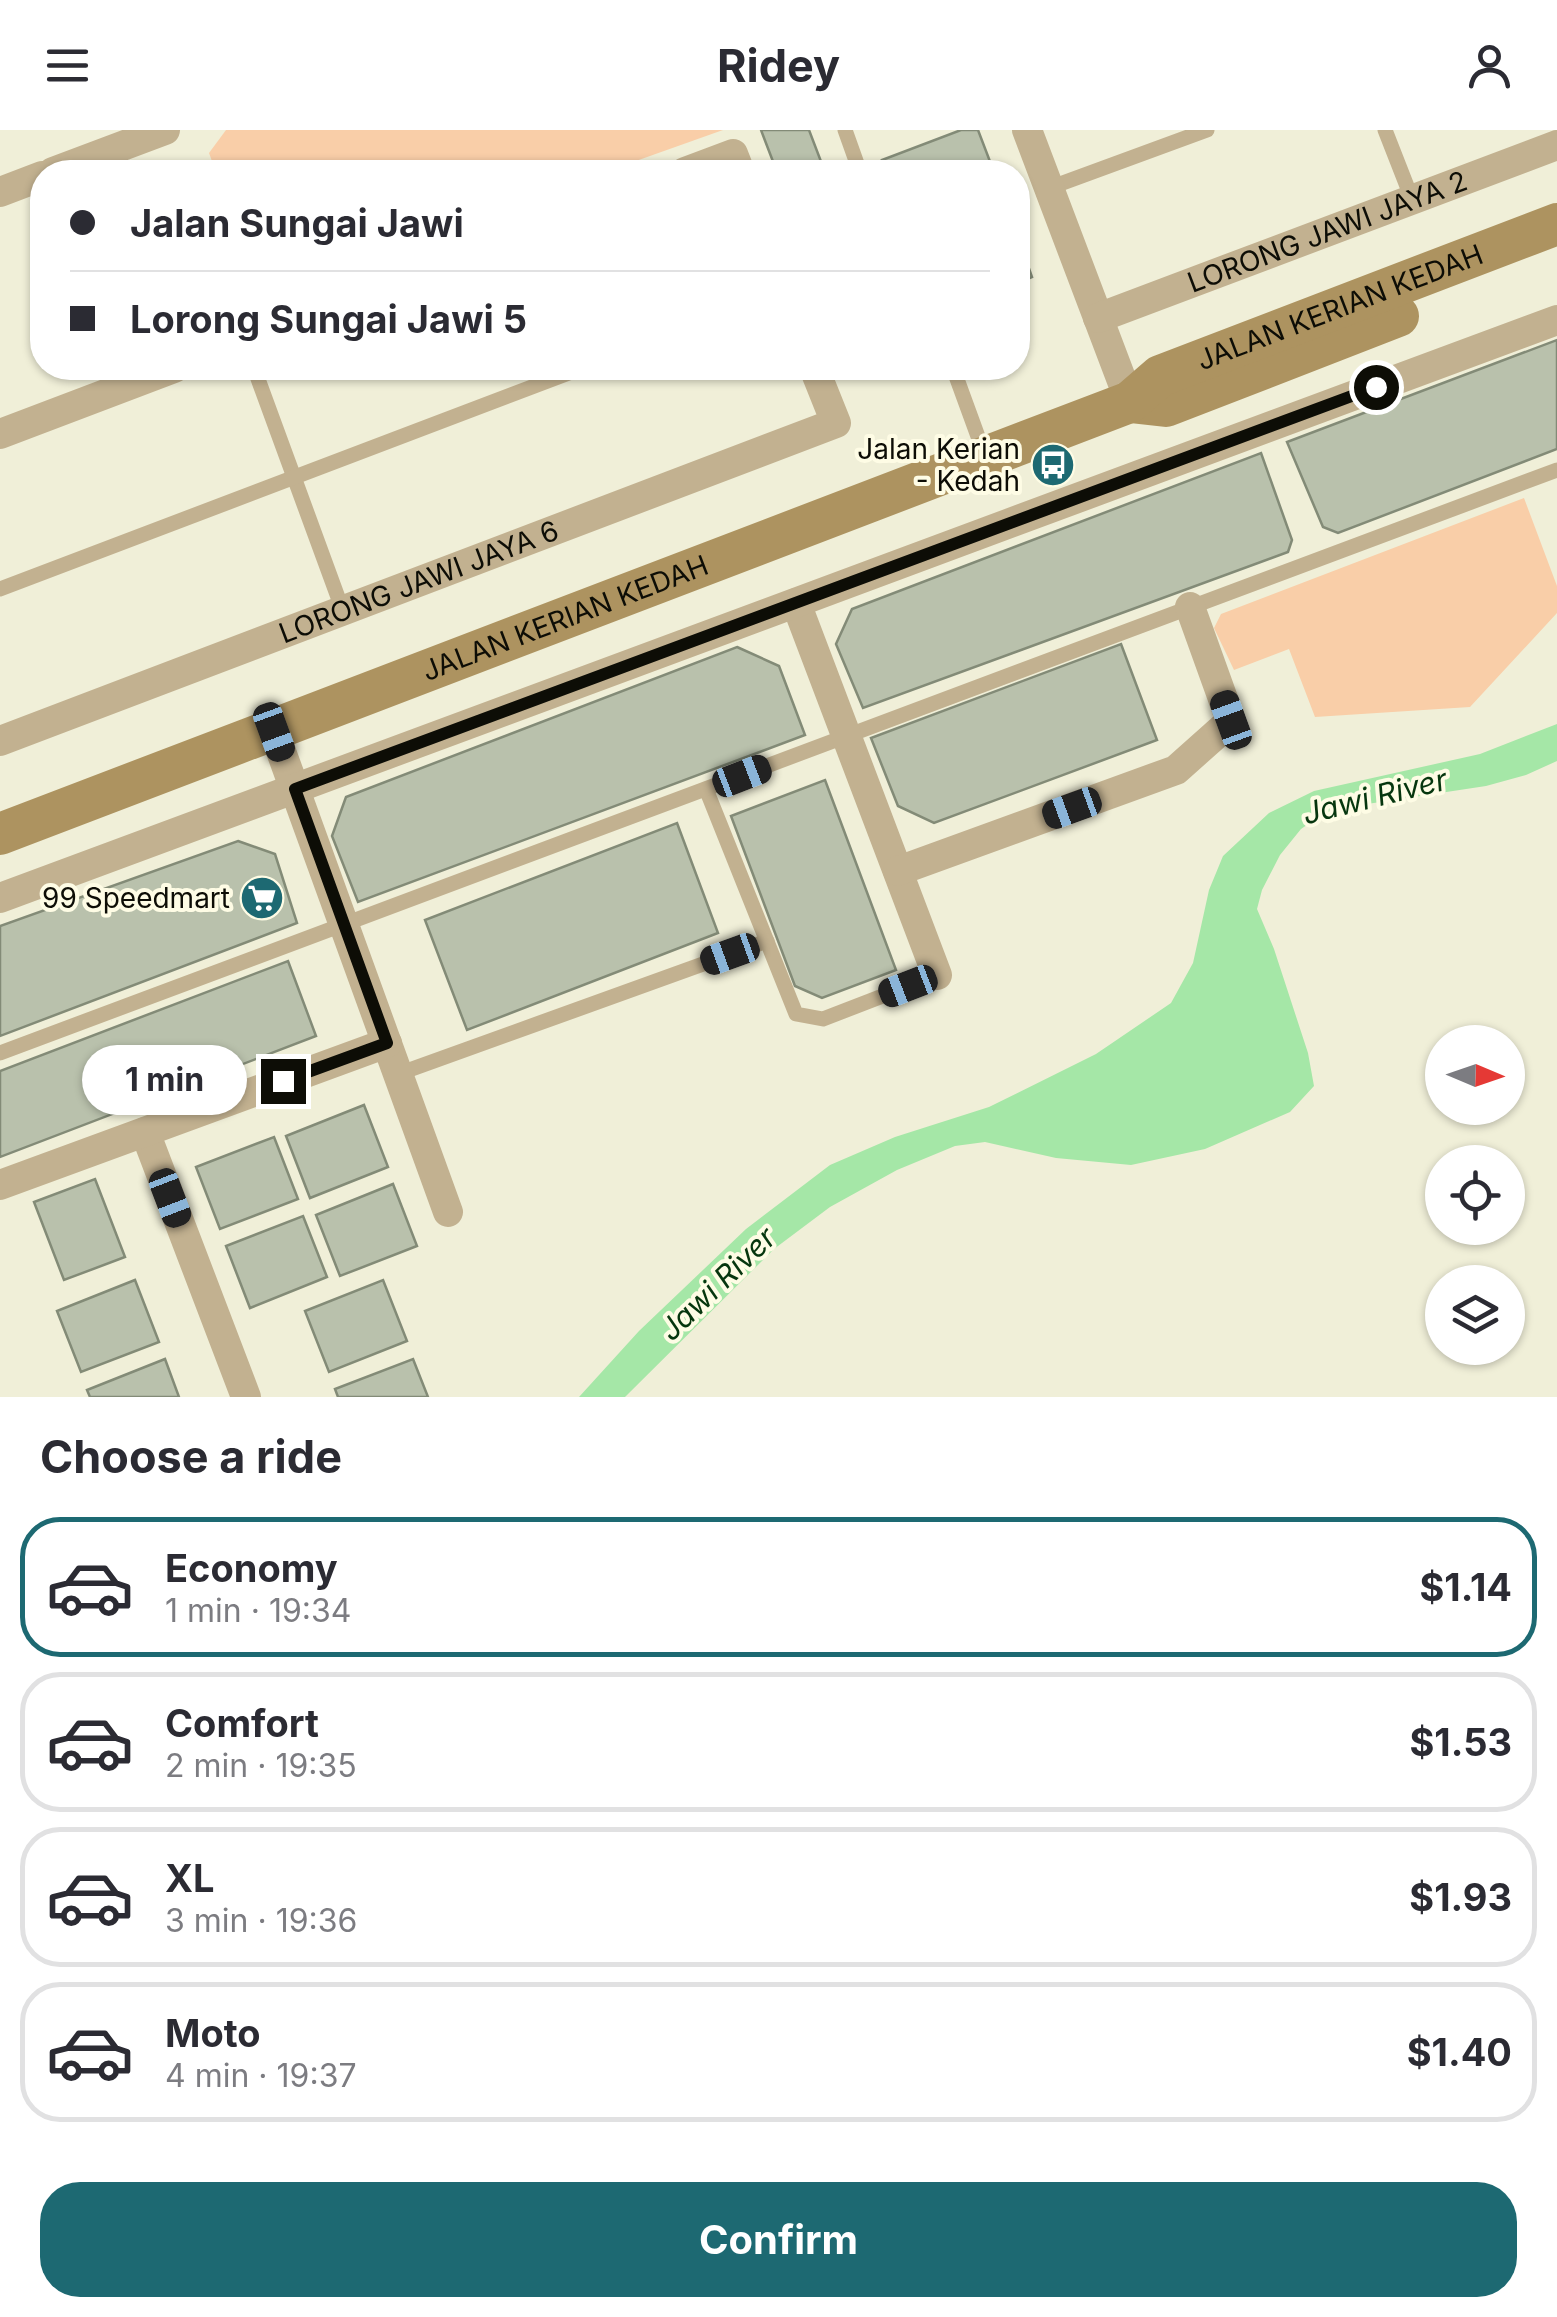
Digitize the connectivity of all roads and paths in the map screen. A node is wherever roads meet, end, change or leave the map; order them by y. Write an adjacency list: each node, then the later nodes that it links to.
1 (165, 130): 7 (street)
2 (845, 130): 8 (lane)
3 (1027, 130): 10 (street)
4 (1207, 130): 10 (lane)
5 (1386, 130): 12 (lane)
6 (1557, 145): 12 (street, LORONG JAWI JAYA 2)
7 (85, 160)
8 (856, 160)
9 (30, 181): 11 (street)
10 (1049, 188): 15 (street)
11 (0, 192)
12 (1412, 200): 15 (street, LORONG JAWI JAYA 2)
13 (1557, 224): 22 (main road, JALAN KERIAN KEDAH)
14 (1557, 255): 22 (main road, JALAN KERIAN KEDAH)
15 (1098, 318): 22 (street)
16 (1557, 320): 28 (street)
17 (142, 380): 23 (street)
18 (258, 380): 26 (lane)
19 (550, 380): 26 (lane)
20 (819, 380): 30 (street, LORONG JAWI JAYA 6)
21 (957, 380): 24 (lane)
22 (1130, 402): 24 (main road, JALAN KERIAN KEDAH)
23 (0, 434)
24 (985, 458): 31 (main road, JALAN KERIAN KEDAH)
25 (1557, 470): 29 (lane)
26 (294, 477): 27 (lane); 30 (lane)
27 (0, 589)
28 (796, 602): 32 (street); 34 (street)
29 (1190, 608): 32 (lane); 37 (street)
30 (343, 611): 33 (street, LORONG JAWI JAYA 6)
31 (274, 732): 34 (street); 36 (main road, JALAN KERIAN KEDAH)
32 (847, 736): 35 (lane); 37 (street)
33 (0, 741)
34 (295, 789): 38 (street); 39 (street)
35 (706, 789): 39 (lane); 40 (lane)
36 (0, 834)
37 (898, 870): 41 (street)
38 (0, 898)
39 (344, 924): 42 (street); 43 (lane)
40 (767, 941): 41 (lane); 44 (lane)
41 (937, 975)
42 (387, 1043): 44 (street); 45 (street)
43 (0, 1053)
44 (398, 1074): 47 (street)
45 (145, 1132): 46 (street); 48 (street)
46 (0, 1186)
47 (448, 1212)
48 (246, 1397)

